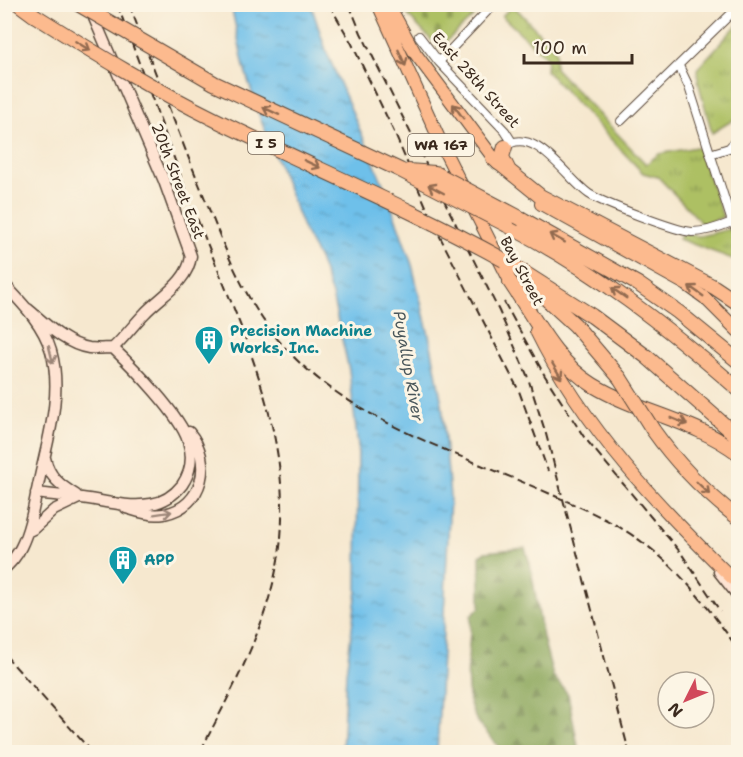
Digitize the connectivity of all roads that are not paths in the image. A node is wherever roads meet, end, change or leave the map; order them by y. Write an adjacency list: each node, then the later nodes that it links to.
1 (19, 4): 21 (highway, I 5, one-way to 21, bridge)
2 (78, 4): 17 (highway, I 5, one-way to 2, bridge)
3 (88, 4): 27 (street, 20th Street East)
4 (378, 4): 22 (main road, Bay Street / WA 167, one-way to 22)
5 (388, 4): 13 (main road, WA 167, one-way to 5)
6 (494, 4): 9 (street)
7 (738, 7): 10 (street)
8 (419, 36): 9 (street, East 28th Street)
9 (439, 62): 14 (street, East 28th Street)
10 (679, 66): 11 (street); 15 (street)
11 (621, 121)
12 (738, 138): 15 (street)
13 (482, 144): 14 (main road); 16 (main road, WA 167)
14 (508, 144): 18 (highway); 19 (street)
15 (710, 154): 19 (street)
16 (493, 158): 18 (highway); 26 (main road, WA 167, one-way to 16)
17 (400, 170): 28 (highway, one-way to 17, bridge); 29 (highway, I 5, one-way to 17, bridge)
18 (513, 176): 24 (highway)
19 (732, 222): 20 (street)
20 (738, 232)
21 (504, 260): 31 (highway, I 5); 37 (highway, one-way to 37, bridge)
22 (510, 282): 32 (highway, one-way to 32); 38 (main road, Bay Street, one-way to 38)
23 (4, 284): 25 (street)
24 (738, 303)
25 (28, 309): 27 (street); 33 (street, one-way to 33)
26 (738, 331)
27 (113, 348): 30 (street)
28 (738, 361)
29 (738, 389)
30 (180, 424): 36 (street); 36 (street, one-way to 30)
31 (738, 436)
32 (738, 453)
33 (44, 456): 34 (street); 35 (street)
34 (36, 493): 35 (street); 39 (street)
35 (82, 498): 36 (street); 39 (street)
36 (106, 502)
37 (738, 518)
38 (679, 526): 41 (main road, Bay Street); 42 (street, Bay Street)
39 (27, 532): 40 (street)
40 (4, 569)
41 (738, 584)
42 (738, 596)

